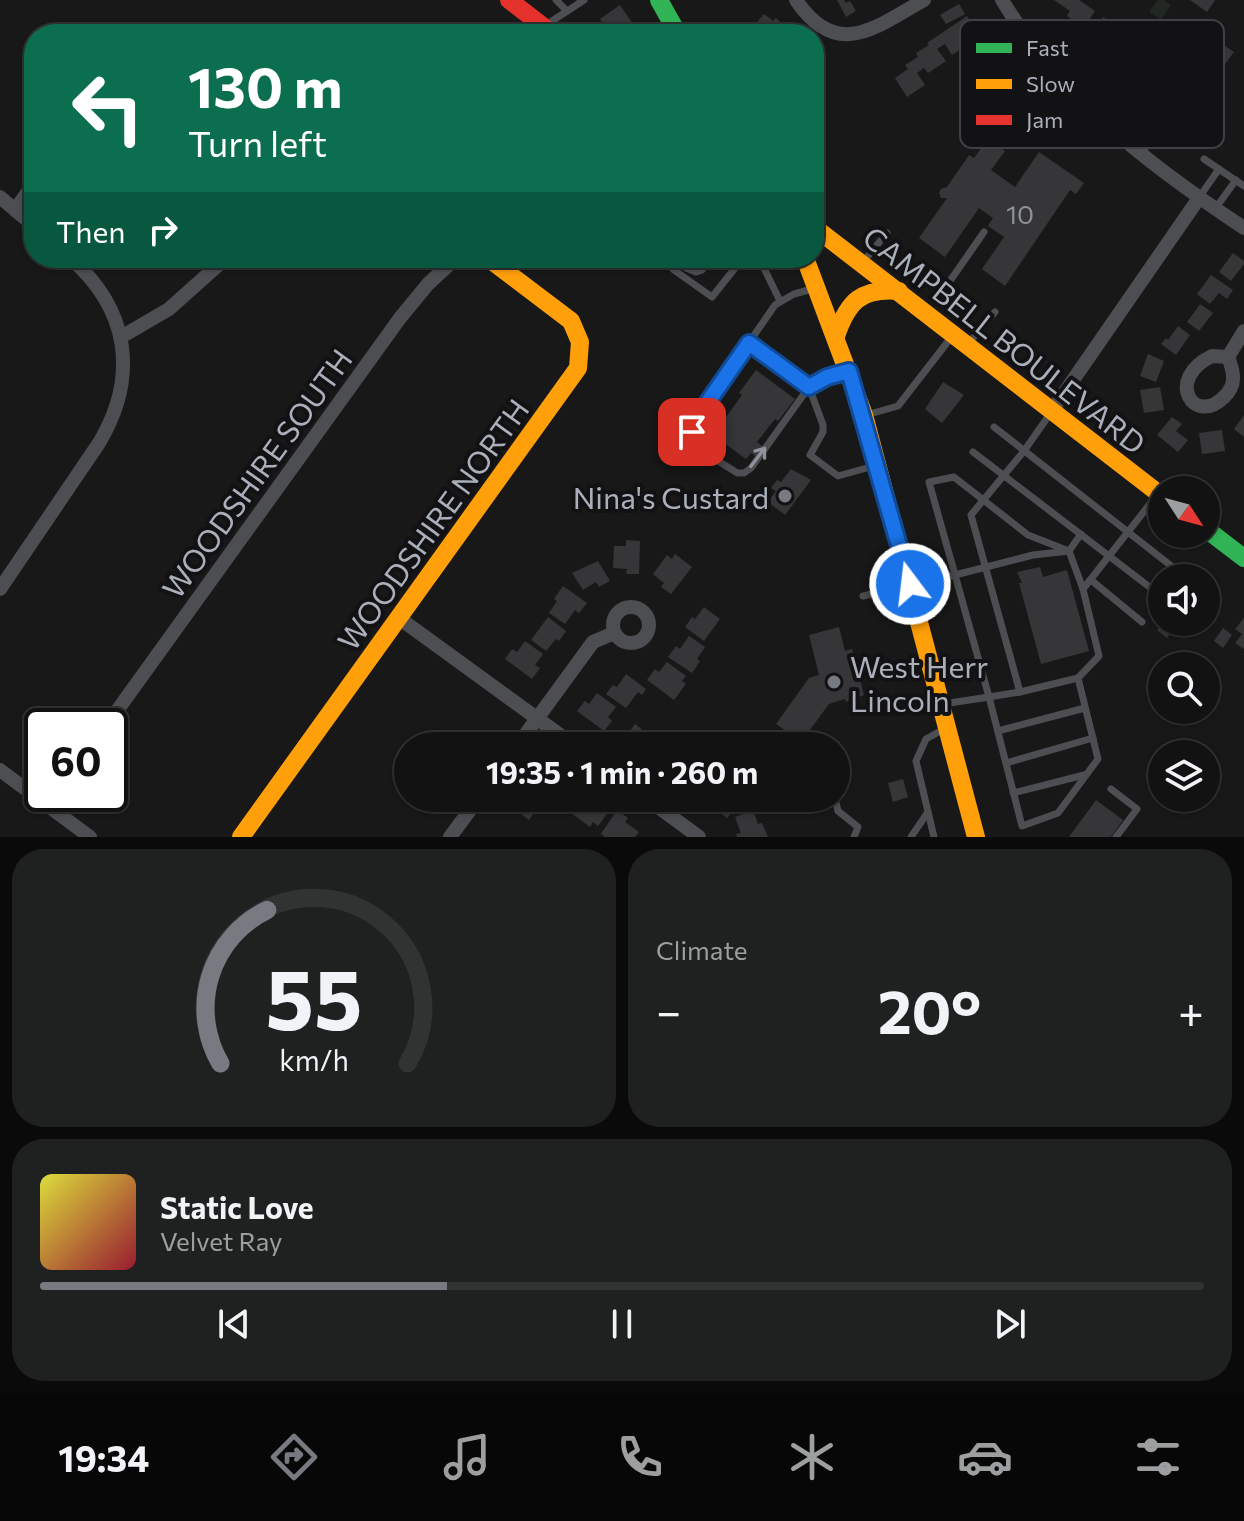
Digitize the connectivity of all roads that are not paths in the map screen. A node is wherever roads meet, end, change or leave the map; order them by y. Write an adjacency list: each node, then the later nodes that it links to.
1 (509, 0): 10 (main road)
2 (556, 0): 8 (lane)
3 (584, 0): 8 (lane)
4 (659, 0): 12 (main road)
5 (796, 0): 13 (street)
6 (924, 0): 14 (street)
7 (1002, 0): 9 (street)
8 (567, 11): 11 (lane)
9 (1016, 20)
10 (540, 24)
11 (554, 24)
12 (668, 24)
13 (819, 24)
14 (824, 29)
15 (1133, 148): 17 (street)
16 (1145, 148): 17 (lane)
17 (1140, 154): 24 (street)
18 (1204, 159): 19 (lane)
19 (1219, 169): 20 (lane); 24 (lane)
20 (1236, 180): 21 (lane); 25 (lane)
21 (1244, 186)
22 (0, 197): 26 (street)
23 (24, 197): 26 (street)
24 (1199, 198): 25 (street); 54 (street)
25 (1215, 209): 28 (street)
26 (15, 210): 27 (street)
27 (24, 218)
28 (1244, 228)
29 (984, 232): 41 (lane)
30 (887, 233): 32 (lane)
31 (824, 234): 32 (main road, CAMPBELL BOULEVARD)
32 (862, 263): 43 (main road, CAMPBELL BOULEVARD)
33 (82, 268): 48 (street)
34 (215, 268): 48 (street)
35 (445, 268): 86 (street, WOODSHIRE SOUTH)
36 (501, 268): 79 (main road, WOODSHIRE NORTH)
37 (672, 268): 38 (lane)
38 (735, 268)
39 (764, 268): 44 (lane)
40 (809, 268): 42 (main road)
41 (950, 281)
42 (818, 287): 44 (lane); 47 (main road)
43 (899, 291): 47 (main road); 49 (main road, CAMPBELL BOULEVARD)
44 (780, 301): 50 (lane)
45 (995, 312): 49 (lane)
46 (1244, 331): 51 (street)
47 (836, 336): 52 (main road)
48 (121, 337): 76 (street)
49 (961, 338): 54 (main road, CAMPBELL BOULEVARD); 55 (lane)
50 (749, 343): 53 (lane); 53 (lane, one-way to 53)
51 (1228, 357)
52 (849, 371): 53 (lane); 55 (main road)
53 (809, 387): 59 (lane)
54 (1053, 409): 57 (lane); 61 (main road, CAMPBELL BOULEVARD)
55 (864, 415): 59 (main road)
56 (994, 427): 57 (lane)
57 (1024, 451): 60 (lane); 64 (lane)
58 (973, 452): 60 (lane)
59 (878, 465): 74 (main road)
60 (1004, 476): 62 (lane); 65 (lane)
61 (1148, 484)
62 (984, 500): 67 (lane); 71 (lane); 72 (lane)
63 (1148, 508): 64 (lane)
64 (1129, 531): 68 (lane); 70 (lane)
65 (1081, 534): 67 (lane); 68 (lane)
66 (1220, 540): 69 (main road)
67 (1069, 551): 71 (lane); 77 (lane)
68 (1109, 556): 73 (lane); 75 (lane)
69 (1244, 558)
70 (1169, 564)
71 (985, 566): 72 (lane); 83 (lane)
72 (955, 575): 74 (lane); 84 (lane)
73 (1091, 580): 77 (lane); 80 (lane)
74 (910, 584): 78 (lane); 85 (main road)
75 (1148, 586)
76 (0, 589)
77 (1083, 589): 82 (lane)
78 (863, 596)
79 (399, 618): 88 (street); 107 (main road, WOODSHIRE NORTH)
80 (1142, 622)
81 (614, 633): 88 (street)
82 (1078, 678): 83 (lane); 87 (lane)
83 (1020, 692): 84 (lane)
84 (989, 697): 85 (lane); 90 (lane)
85 (940, 705): 89 (main road)
86 (119, 708)
87 (1085, 708): 90 (lane); 93 (lane)
88 (537, 718): 91 (street); 92 (street)
89 (946, 728): 104 (lane); 113 (main road)
90 (998, 731): 94 (lane)
91 (527, 732)
92 (556, 732)
93 (1093, 738): 94 (lane); 96 (lane)
94 (1006, 763): 99 (lane)
95 (0, 770): 97 (street)
96 (1086, 774): 99 (lane); 99 (lane)
97 (24, 784)
98 (1111, 789): 105 (lane)
99 (1013, 793)
100 (64, 812): 106 (street)
101 (469, 812): 108 (street)
102 (665, 812): 109 (street)
103 (839, 812): 110 (lane)
104 (928, 812): 111 (lane); 112 (lane)
105 (1118, 836)
106 (90, 837)
107 (241, 837)
108 (450, 837)
109 (699, 837)
110 (854, 837)
111 (911, 837)
112 (934, 837)
113 (976, 837)

